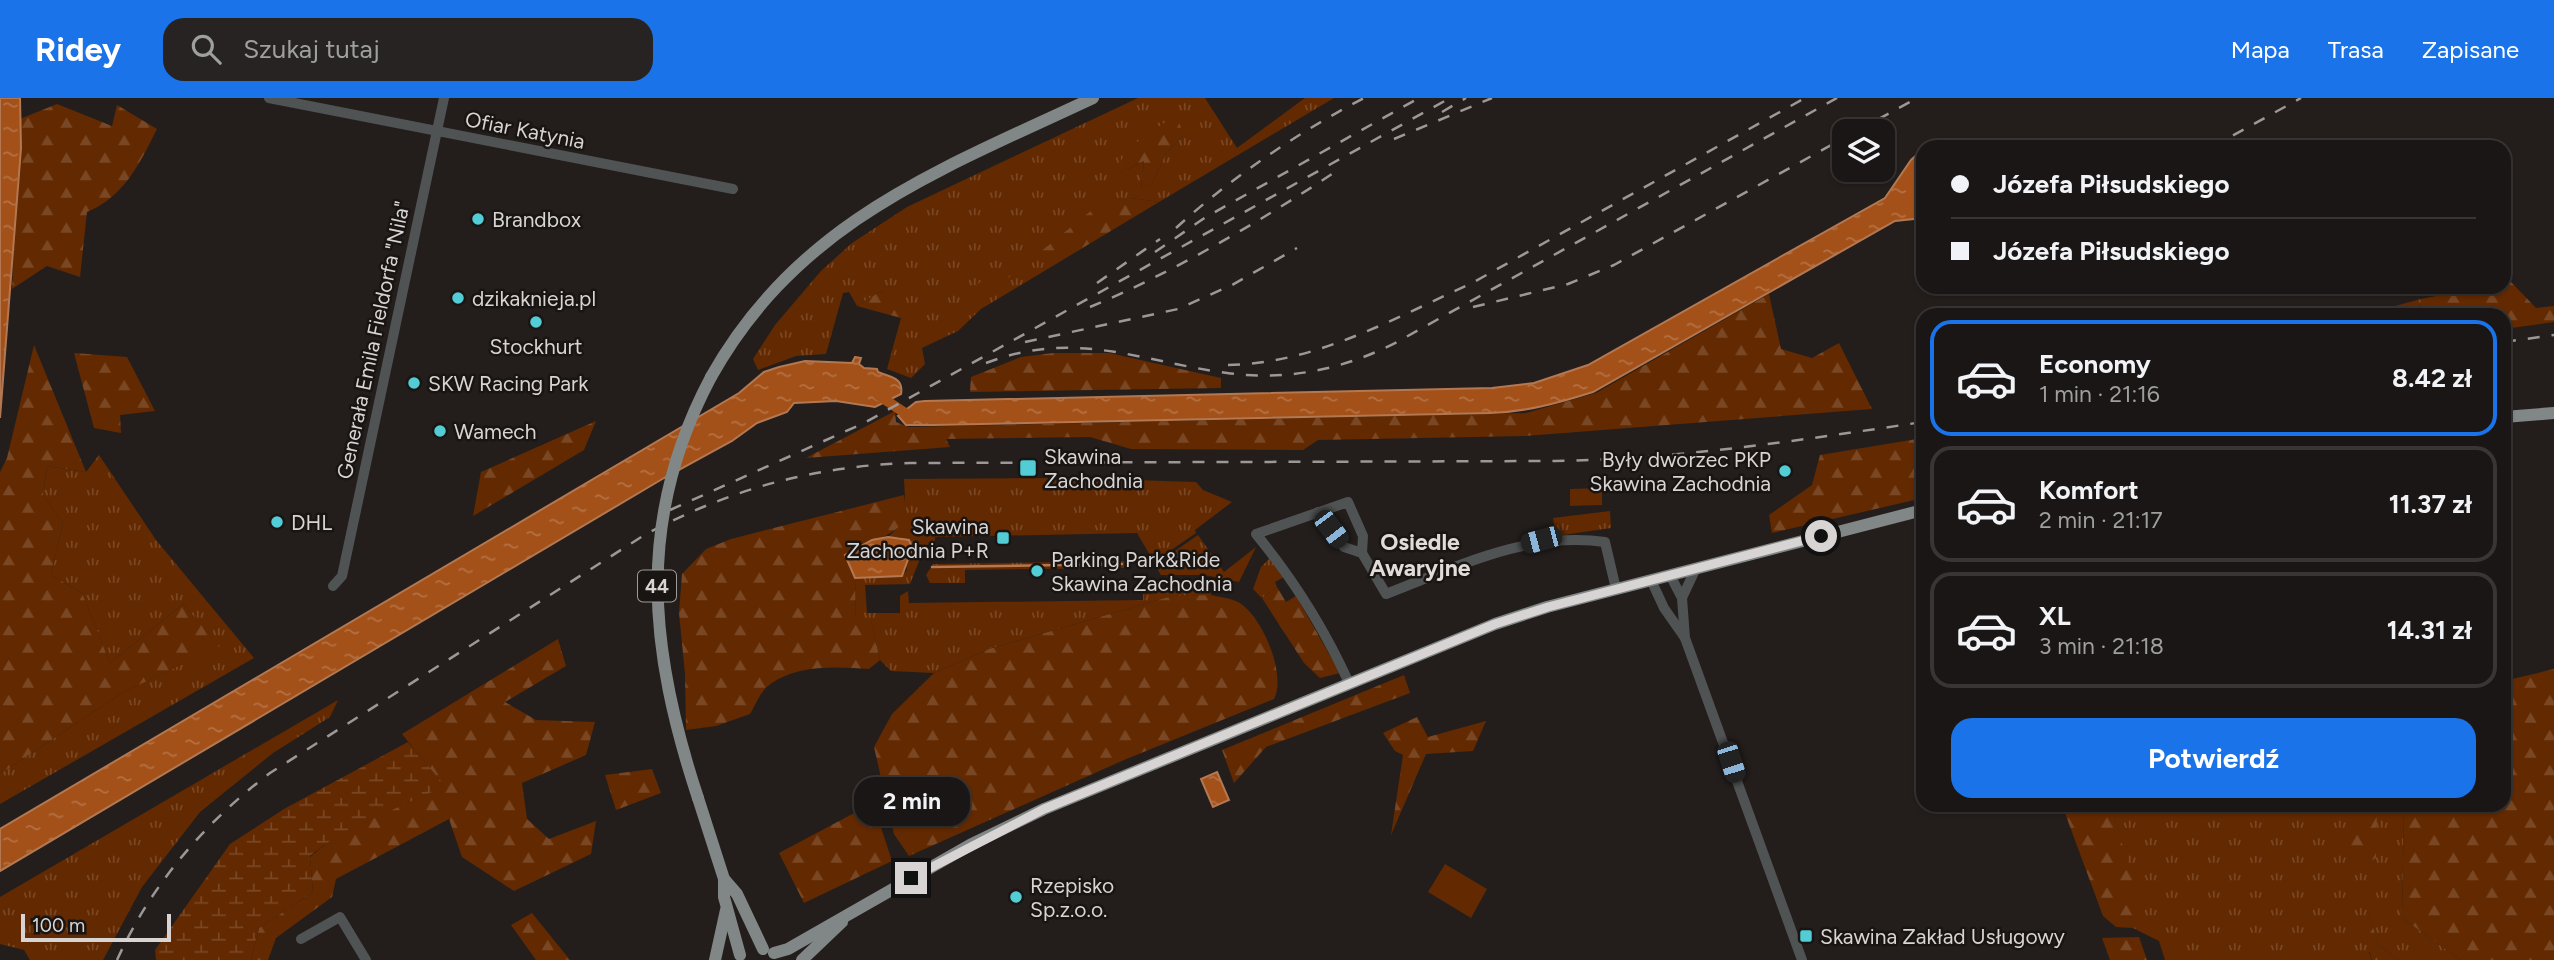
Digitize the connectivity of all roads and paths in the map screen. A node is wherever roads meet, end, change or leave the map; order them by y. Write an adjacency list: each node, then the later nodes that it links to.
1 (269, 98): 4 (street, Ofiar Katynia)
2 (444, 98): 4 (street, Generała Emila Fieldorfa "Nila")
3 (1093, 98): 19 (main road, 44, bridge)
4 (437, 132): 5 (street, Ofiar Katynia); 14 (street, Generała Emila Fieldorfa "Nila")
5 (733, 189)
6 (2554, 413): 7 (main road)
7 (2511, 416)
8 (1318, 512): 10 (street); 10 (street); 18 (street)
9 (1916, 512): 11 (main road)
10 (1362, 553): 15 (street)
11 (1696, 568): 12 (main road); 16 (street)
12 (1670, 575): 13 (main road); 16 (street)
13 (1651, 580): 15 (main road); 17 (street)
14 (333, 586)
15 (1616, 589): 18 (main road)
16 (1682, 598): 17 (street)
17 (1685, 638): 28 (street)
18 (1349, 683): 21 (main road)
19 (723, 879): 20 (main road, 44); 23 (main road, 44)
20 (727, 906): 24 (main road, 44); 26 (main road, 44)
21 (849, 915): 23 (main road); 27 (main road)
22 (301, 939): 25 (street)
23 (773, 954): 24 (main road, 44)
24 (738, 957)
25 (366, 960)
26 (715, 960)
27 (802, 960)
28 (1802, 960)

